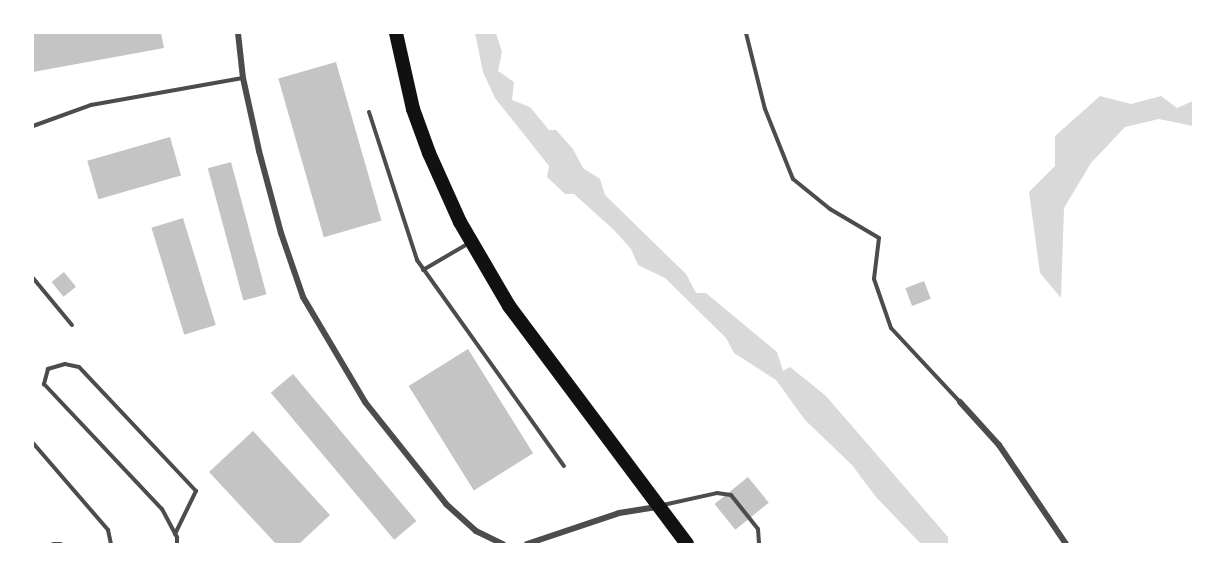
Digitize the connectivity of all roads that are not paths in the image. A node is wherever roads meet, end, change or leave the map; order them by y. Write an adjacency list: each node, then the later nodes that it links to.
1 (238, 33): 4 (street)
2 (396, 33): 7 (main road)
3 (746, 33): 11 (lane)
4 (243, 78): 6 (lane); 20 (street)
5 (369, 112): 8 (lane)
6 (33, 126)
7 (471, 241): 8 (lane); 14 (main road)
8 (423, 270): 13 (lane)
9 (33, 278): 10 (lane)
10 (72, 325)
11 (960, 402): 24 (street)
12 (33, 443): 18 (lane)
13 (564, 466)
14 (657, 507): 21 (street); 22 (main road); 23 (lane)
15 (176, 534): 15 (lane); 19 (lane)
16 (53, 544): 17 (lane)
17 (61, 544)
18 (111, 544)
19 (177, 544)
20 (503, 544)
21 (527, 544)
22 (687, 544)
23 (759, 544)
24 (1066, 544)

